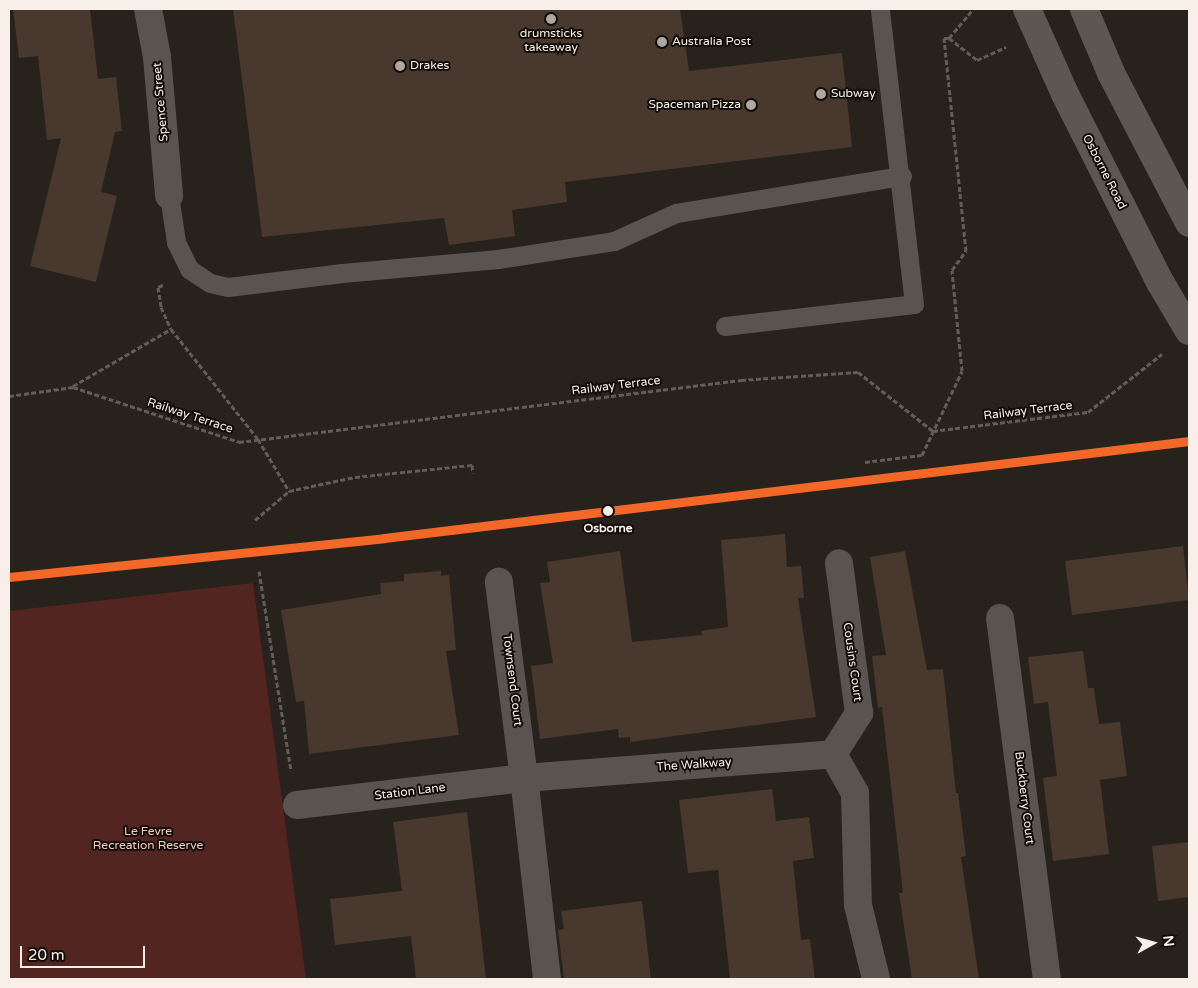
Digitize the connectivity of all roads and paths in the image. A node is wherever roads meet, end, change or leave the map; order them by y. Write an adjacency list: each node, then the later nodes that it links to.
1 (148, 9): 8 (street, Spence Street)
2 (880, 9): 7 (lane)
3 (973, 9): 6 (path)
4 (1084, 9): 9 (street)
5 (1032, 20): 6 (path); 13 (street, Osborne Road)
6 (949, 38): 17 (path)
7 (902, 176): 10 (lane); 11 (lane)
8 (169, 195): 10 (lane)
9 (1189, 224)
10 (189, 269): 12 (path)
11 (725, 326)
12 (171, 329): 15 (path); 18 (path)
13 (1189, 330)
14 (1166, 351): 17 (path, Railway Terrace)
15 (73, 387): 16 (path, Railway Terrace); 18 (path, Railway Terrace)
16 (9, 396)
17 (933, 431): 18 (path, Railway Terrace); 19 (path)
18 (258, 439): 21 (path)
19 (864, 462)
20 (473, 473): 21 (path)
21 (289, 491): 22 (path)
22 (255, 520)
23 (839, 563): 27 (street, Cousins Court)
24 (259, 571): 29 (path)
25 (499, 582): 28 (street, Townsend Court)
26 (1000, 618): 32 (street, Buckberry Court)
27 (833, 754): 28 (street, The Walkway); 31 (street)
28 (524, 778): 29 (street, Station Lane); 30 (street)
29 (296, 805)
30 (547, 979)
31 (876, 979)
32 (1047, 979)

